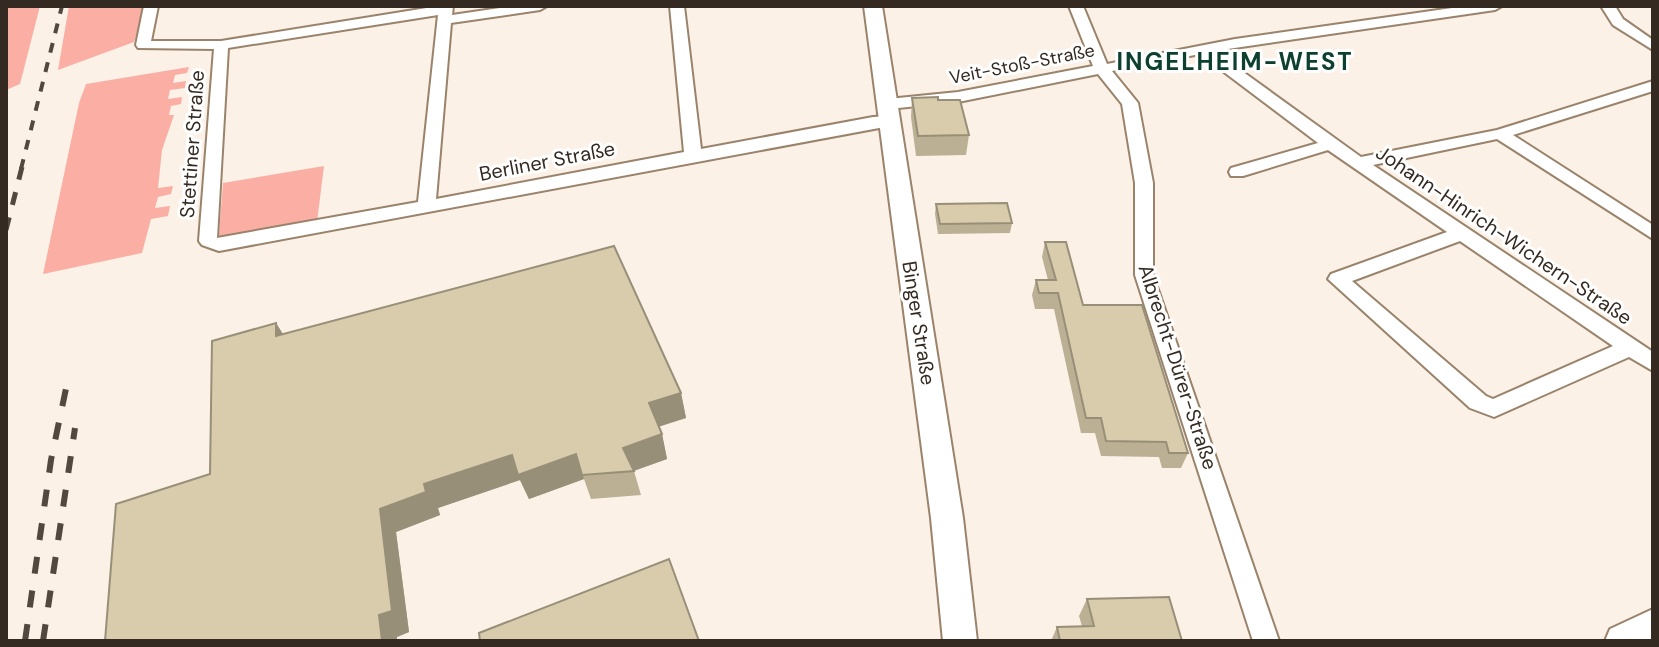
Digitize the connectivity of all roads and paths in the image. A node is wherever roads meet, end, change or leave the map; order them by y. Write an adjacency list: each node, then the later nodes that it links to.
1 (151, 6): 10 (street)
2 (540, 6): 9 (street)
3 (677, 6): 18 (street)
4 (873, 6): 15 (main road, Binger Straße)
5 (1076, 6): 13 (street, Albrecht-Dürer-Straße)
6 (1495, 6): 8 (street, Veit-Stoß-Straße)
7 (1608, 6): 11 (street)
8 (1426, 10): 12 (street, Veit-Stoß-Straße)
9 (446, 12): 10 (street); 21 (street)
10 (221, 45): 24 (street, Stettiner Straße)
11 (1653, 46)
12 (1202, 49): 13 (street, Veit-Stoß-Straße); 17 (street, Johann-Hinrich-Wichern-Straße)
13 (1102, 69): 15 (street, Veit-Stoß-Straße); 29 (street, Albrecht-Dürer-Straße)
14 (1653, 86): 16 (street)
15 (889, 112): 18 (street, Berliner Straße); 28 (main road, Binger Straße)
16 (1500, 134): 19 (street); 23 (street)
17 (1330, 144): 19 (street, Johann-Hinrich-Wichern-Straße); 20 (street)
18 (693, 155): 21 (street, Berliner Straße)
19 (1359, 163): 22 (street, Johann-Hinrich-Wichern-Straße)
20 (1237, 172)
21 (426, 207): 24 (street, Berliner Straße)
22 (1462, 233): 25 (street, Johann-Hinrich-Wichern-Straße); 25 (street)
23 (1653, 233)
24 (212, 244)
25 (1631, 347): 26 (street, Johann-Hinrich-Wichern-Straße)
26 (1653, 363)
27 (1653, 625): 30 (main road)
28 (960, 641)
29 (1266, 641)
30 (1622, 641)

